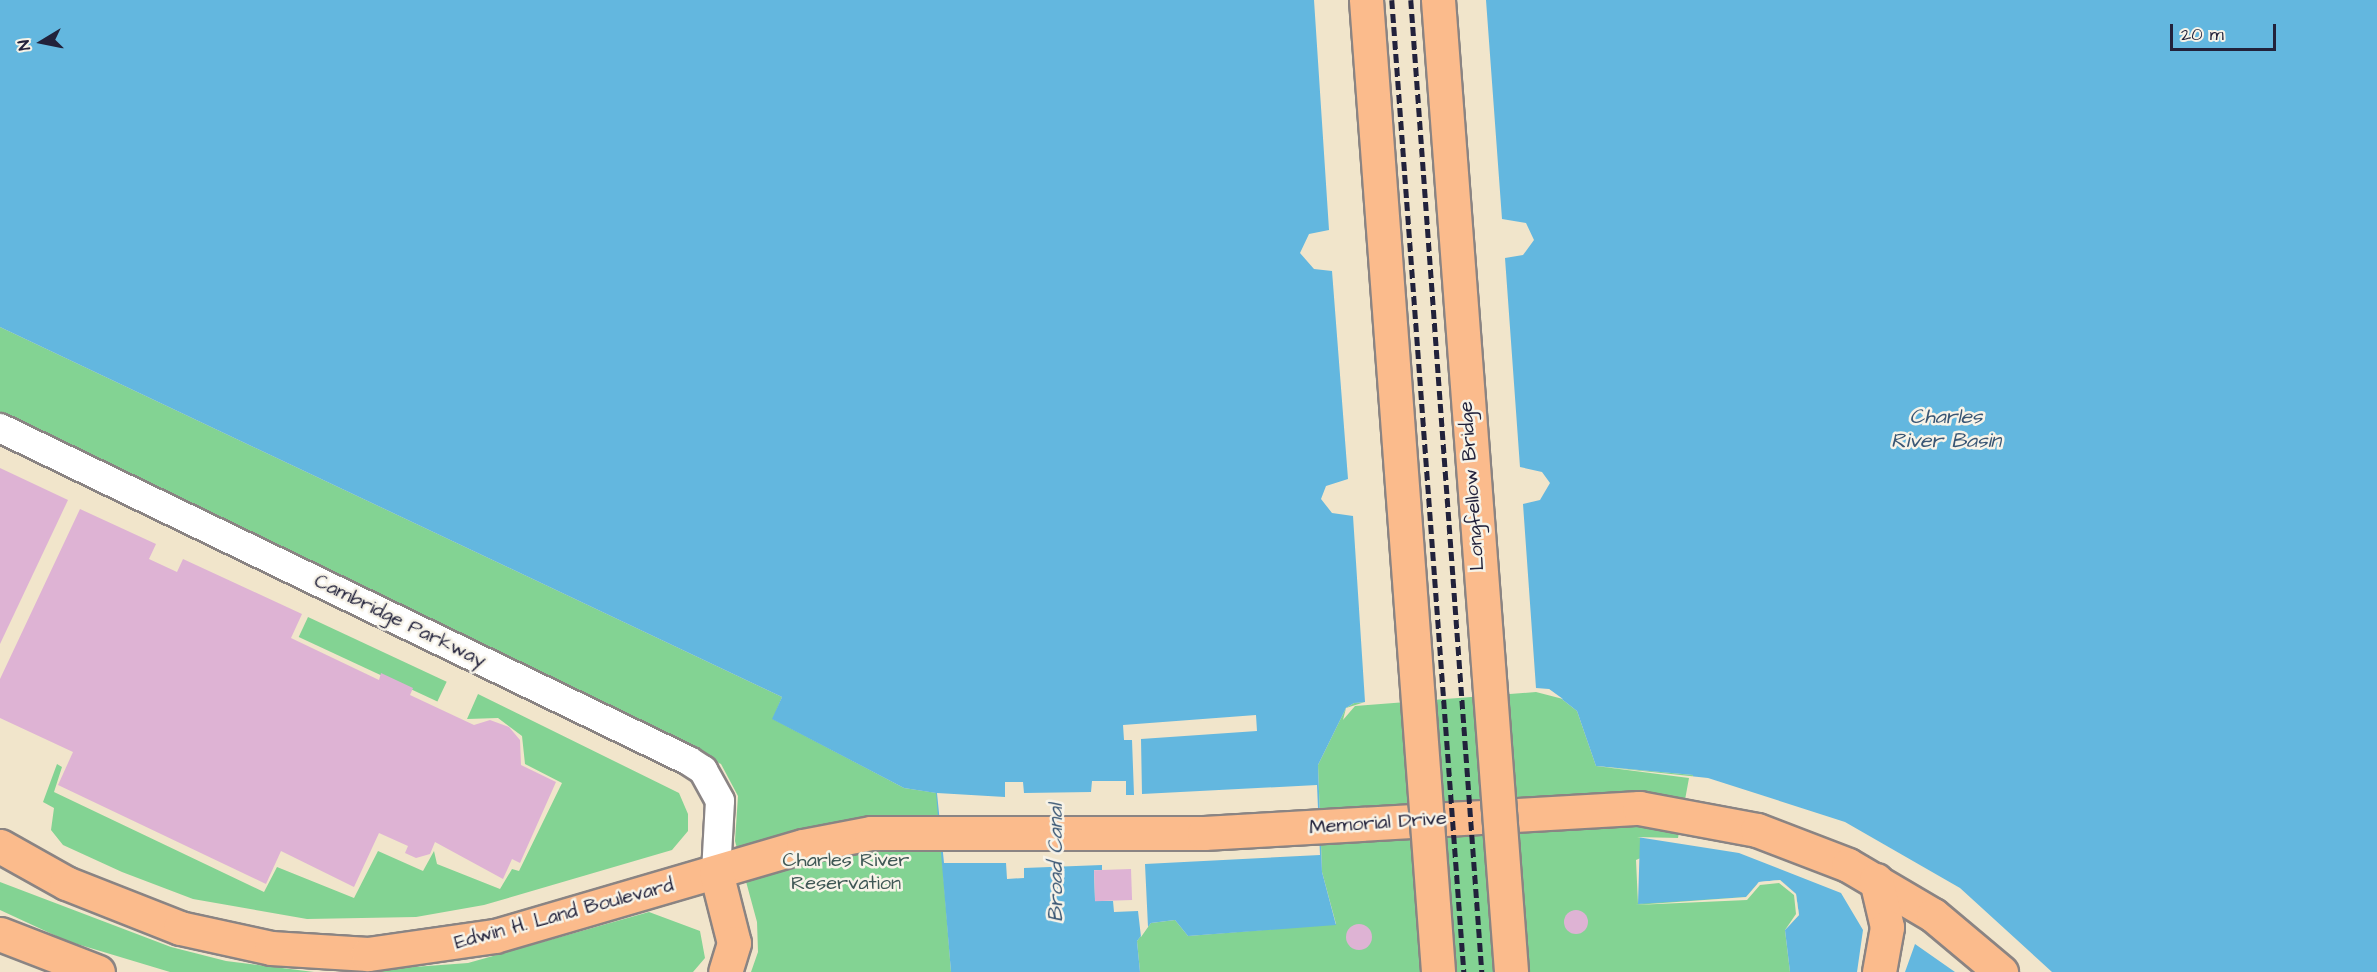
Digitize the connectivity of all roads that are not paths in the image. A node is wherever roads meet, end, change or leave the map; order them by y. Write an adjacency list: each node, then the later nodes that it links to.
1 (1366, 0): 10 (main road, bridge)
2 (1438, 0): 11 (main road, Longfellow Bridge, bridge)
3 (0, 428): 5 (street, Cambridge Parkway)
4 (0, 846): 5 (main road, Edwin H. Land Boulevard)
5 (716, 872): 6 (main road, Memorial Drive); 9 (main road)
6 (1876, 880): 12 (main road); 13 (main road, Memorial Drive)
7 (0, 934): 8 (main road)
8 (98, 972)
9 (724, 972)
10 (1438, 972)
11 (1511, 972)
12 (1879, 972)
13 (2001, 972)

